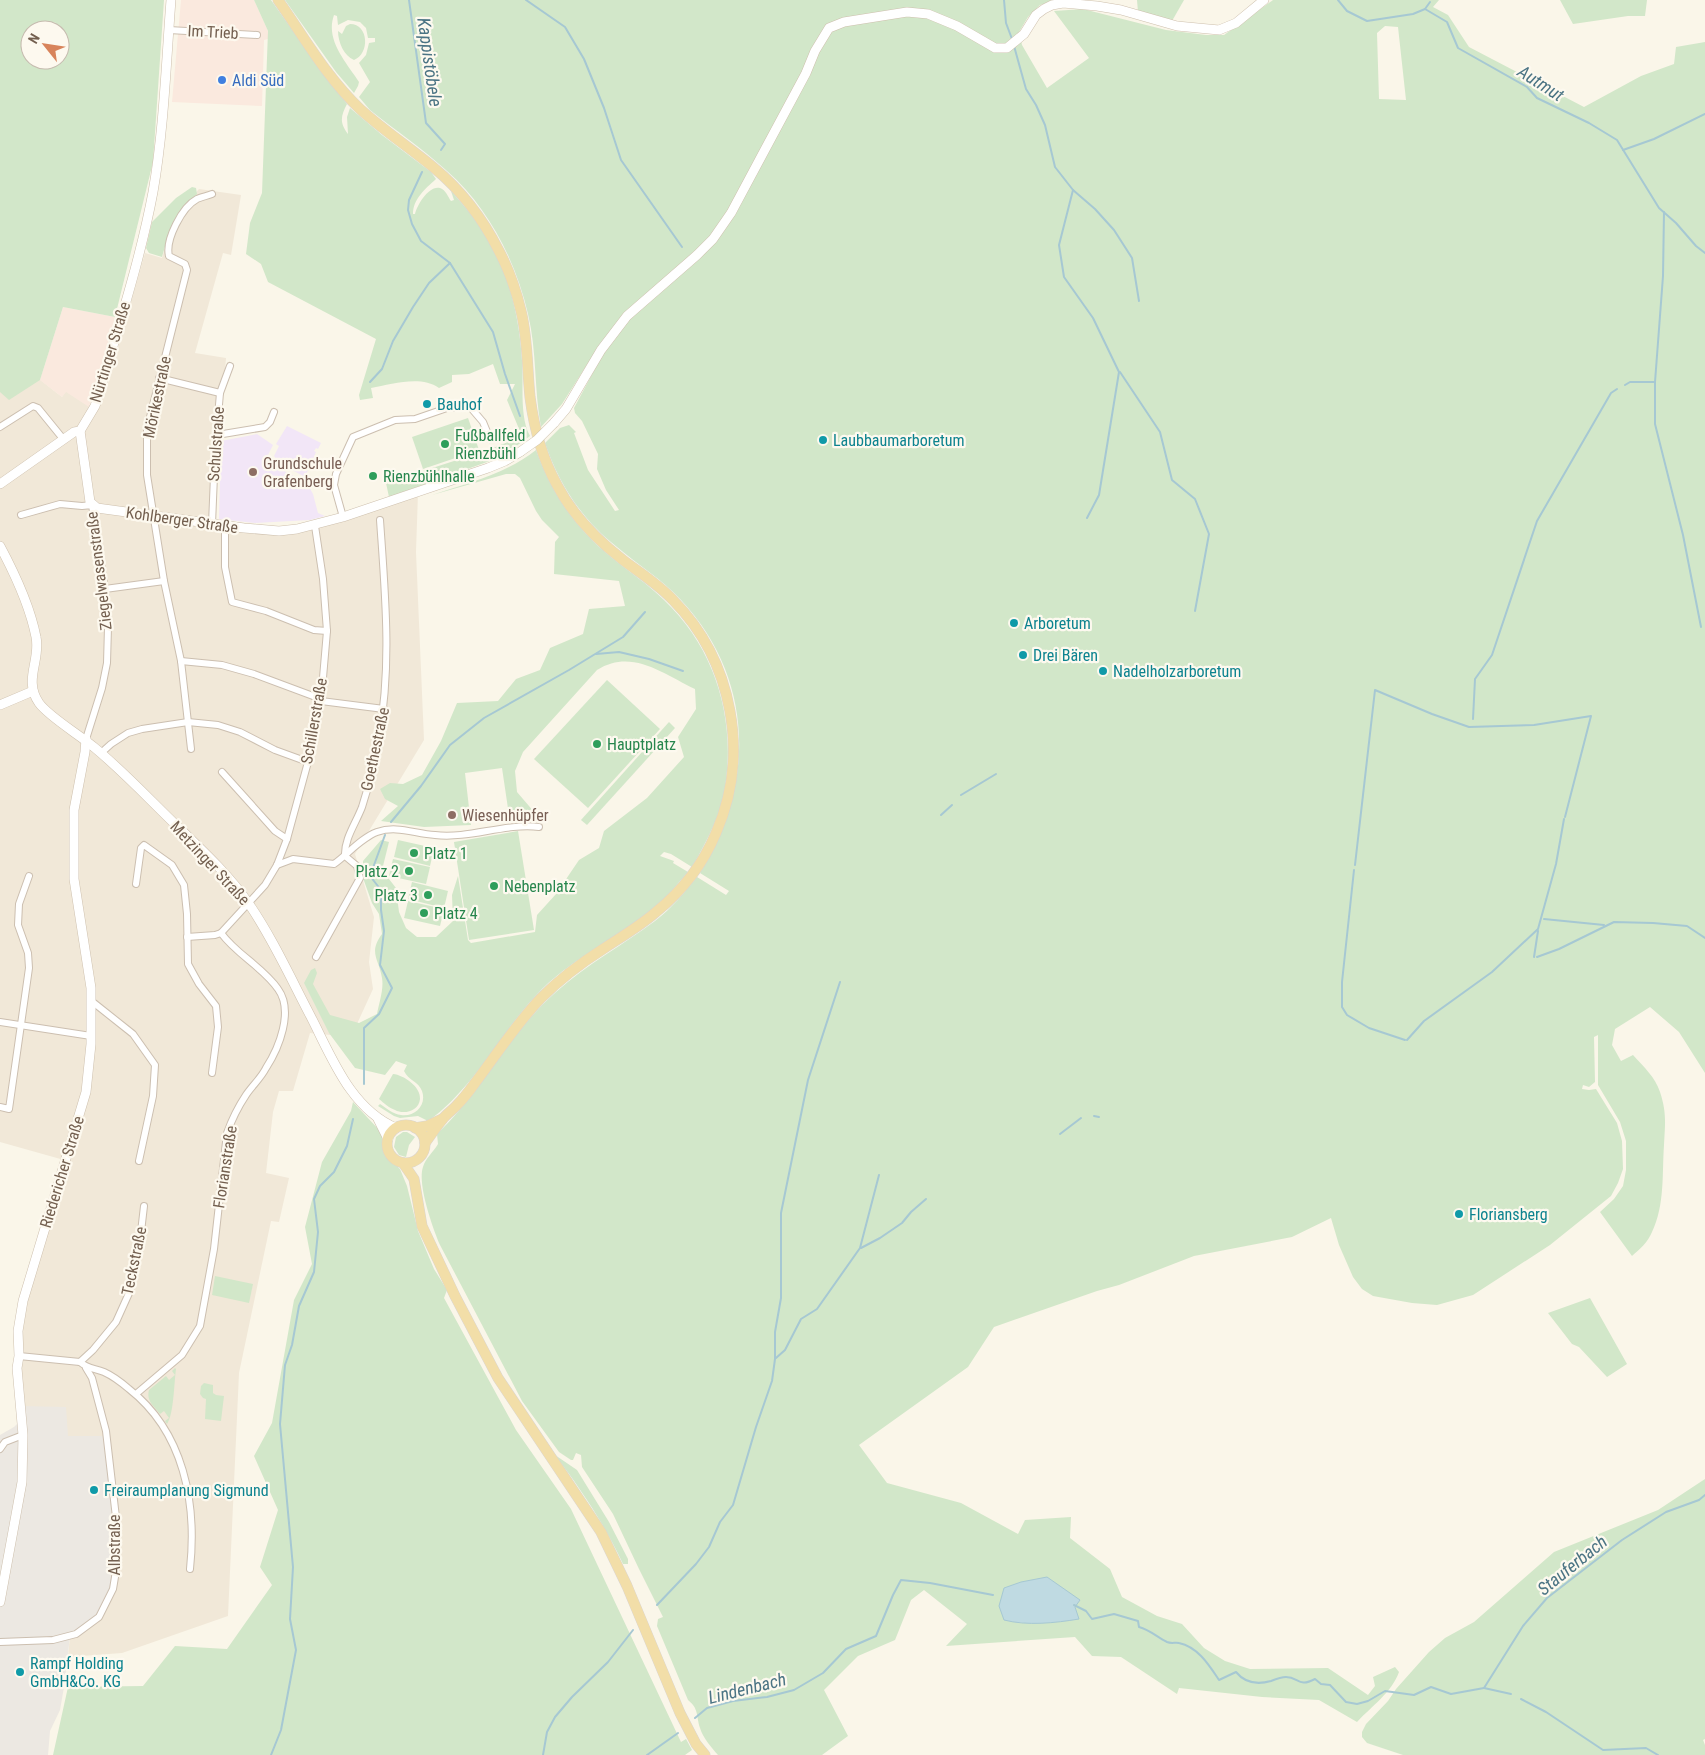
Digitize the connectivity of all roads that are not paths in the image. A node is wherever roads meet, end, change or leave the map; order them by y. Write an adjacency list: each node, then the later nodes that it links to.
1 (171, 0): 4 (street, Nürtinger Straße)
2 (278, 0): 57 (main road)
3 (1264, 0): 20 (street, Kohlberger Straße, bridge)
4 (169, 30): 5 (street, Im Trieb); 12 (street, Nürtinger Straße)
5 (257, 35)
6 (212, 194): 8 (street, Mörikestraße)
7 (230, 366): 9 (street, Schulstraße)
8 (159, 378): 9 (street); 19 (street, Mörikestraße)
9 (220, 393): 13 (street, Schulstraße)
10 (274, 412): 13 (street)
11 (0, 427): 15 (street)
12 (80, 431): 15 (street, Nürtinger Straße); 17 (street, Ziegelwasenstraße)
13 (217, 435): 22 (street, Schulstraße)
14 (490, 439): 20 (street)
15 (64, 440): 16 (street, Nürtinger Straße)
16 (0, 484)
17 (92, 505): 18 (street, Kohlberger Straße); 19 (street, Kohlberger Straße); 27 (street, Ziegelwasenstraße)
18 (21, 515)
19 (154, 515): 22 (street, Kohlberger Straße); 26 (street, Mörikestraße)
20 (343, 517): 24 (street, Kohlberger Straße)
21 (380, 520): 33 (street, Goethestraße)
22 (212, 524): 23 (street, Kohlberger Straße)
23 (225, 525): 24 (street, Kohlberger Straße); 28 (street)
24 (315, 526): 28 (street, Schillerstraße)
25 (0, 546): 30 (street)
26 (164, 581): 27 (street); 29 (street, Mörikestraße)
27 (105, 589): 35 (street, Ziegelwasenstraße)
28 (327, 631): 31 (street, Schillerstraße)
29 (181, 661): 31 (street); 34 (street, Mörikestraße)
30 (33, 691): 32 (street); 35 (street, Metzinger Straße)
31 (321, 701): 33 (street); 38 (street, Schillerstraße)
32 (0, 705)
33 (384, 709): 42 (street, Goethestraße)
34 (188, 722): 36 (street, Mörikestraße); 37 (street); 38 (street)
35 (86, 740): 37 (street, Metzinger Straße); 50 (street, Riedericher Straße)
36 (191, 749)
37 (101, 753): 46 (street, Metzinger Straße)
38 (308, 762): 41 (street, Schillerstraße)
39 (222, 772): 41 (street)
40 (539, 828): 42 (street)
41 (287, 839): 43 (street, Schillerstraße)
42 (346, 856): 43 (street); 49 (street)
43 (277, 865): 46 (street, Schillerstraße)
44 (30, 876): 52 (street)
45 (136, 884): 48 (street)
46 (248, 902): 47 (street); 56 (street, Metzinger Straße)
47 (221, 933): 48 (street); 70 (street, Florianstraße)
48 (187, 936): 54 (street)
49 (316, 957)
50 (91, 1002): 53 (street, Riedericher Straße); 62 (street)
51 (0, 1022): 52 (street)
52 (20, 1025): 53 (street); 55 (street)
53 (91, 1036): 67 (street, Riedericher Straße)
54 (212, 1073)
55 (0, 1107)
56 (378, 1118): 58 (street, Metzinger Straße); 60 (street, Metzinger Straße)
57 (443, 1118): 59 (main road); 61 (main road)
58 (396, 1128): 59 (main road); 60 (main road)
59 (415, 1128): 61 (main road)
60 (388, 1139): 64 (main road)
61 (425, 1143): 63 (main road)
62 (139, 1161)
63 (415, 1161): 64 (main road); 65 (main road)
64 (403, 1163): 65 (main road)
65 (414, 1179): 76 (main road)
66 (144, 1206): 68 (street, Teckstraße)
67 (19, 1356): 68 (street); 71 (street, Riedericher Straße)
68 (80, 1362): 69 (street)
69 (86, 1368): 70 (street); 75 (street, Albstraße)
70 (136, 1394): 73 (street)
71 (23, 1435): 72 (street); 74 (street, Riedericher Straße)
72 (0, 1449)
73 (190, 1569)
74 (0, 1602)
75 (0, 1642)
76 (705, 1755)

